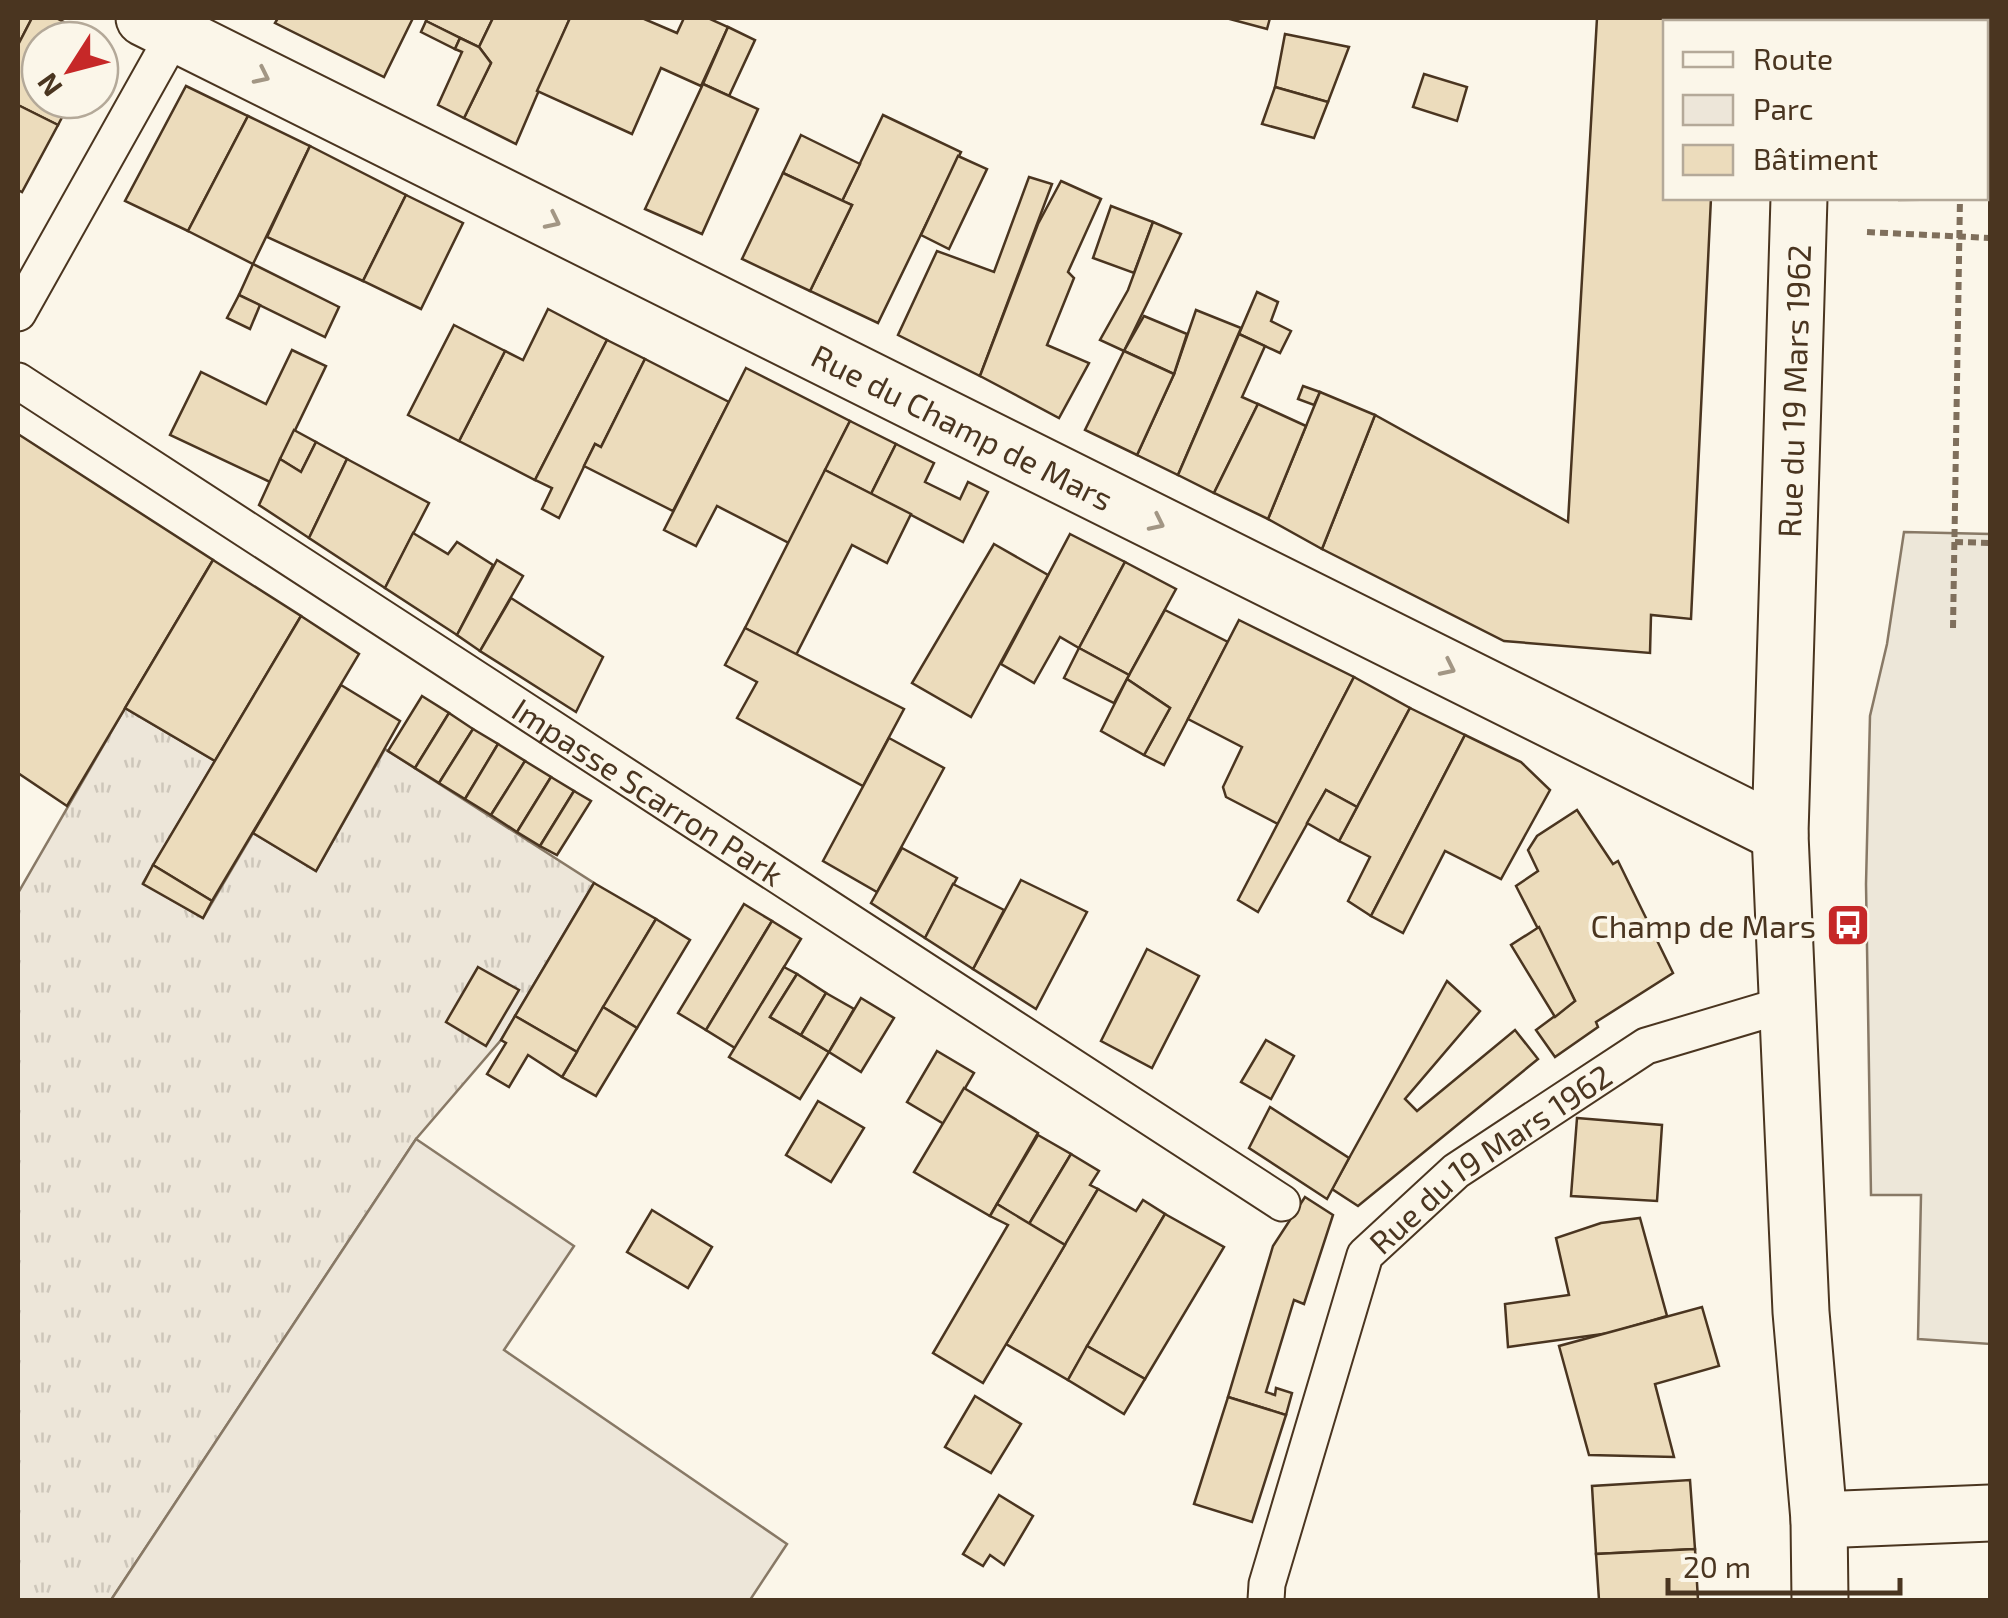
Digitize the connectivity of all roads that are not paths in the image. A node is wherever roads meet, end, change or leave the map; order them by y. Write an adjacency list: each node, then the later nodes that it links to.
1 (160, 25): 3 (lane); 5 (street, Rue du Champ de Mars, one-way to 5)
2 (1799, 213): 5 (street, Rue du 19 Mars 1962)
3 (18, 313)
4 (18, 381): 7 (lane, Impasse Scarron Park)
5 (1780, 834): 6 (street, Rue du 19 Mars 1962)
6 (1787, 1004): 9 (street, Rue du 19 Mars 1962); 10 (lane, Rue du 19 Mars 1962)
7 (1282, 1203)
8 (1990, 1513): 9 (street)
9 (1819, 1520): 11 (street, Rue du 19 Mars 1962)
10 (1266, 1600)
11 (1820, 1600)

